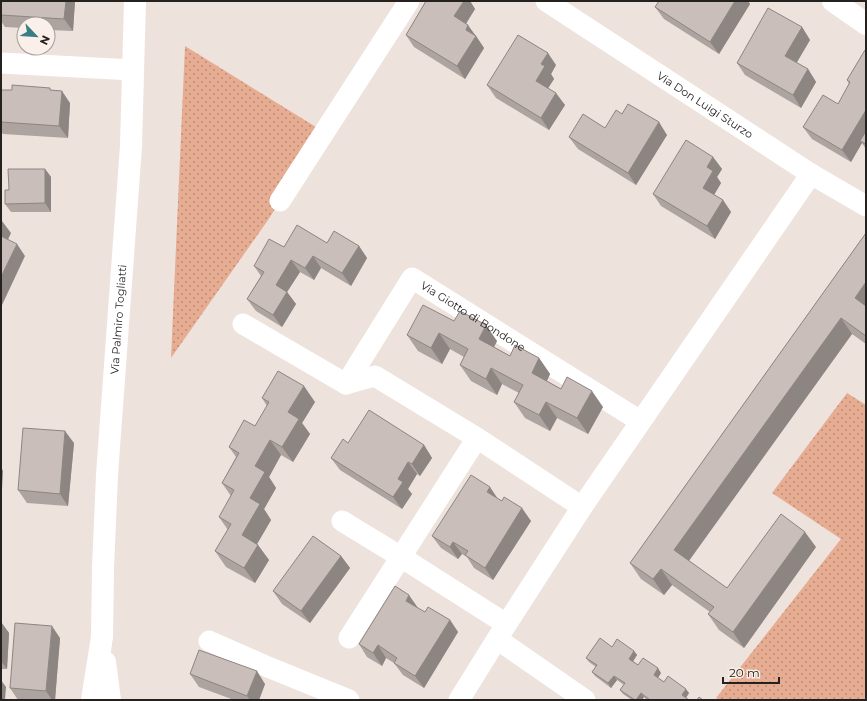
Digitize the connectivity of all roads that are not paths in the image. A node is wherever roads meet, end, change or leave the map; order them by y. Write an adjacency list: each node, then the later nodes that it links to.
1 (135, 1): 7 (street, Via Palmiro Togliatti)
2 (408, 1): 9 (street)
3 (546, 1): 8 (street, Via Don Luigi Sturzo)
4 (833, 1): 5 (street)
5 (866, 24)
6 (1, 63): 7 (street)
7 (133, 70): 19 (street, Via Palmiro Togliatti)
8 (811, 174): 10 (street, Via Don Luigi Sturzo); 13 (street)
9 (280, 200)
10 (866, 206)
11 (243, 324): 12 (street)
12 (346, 384): 13 (street, Via Giotto di Bondone); 14 (street)
13 (640, 422): 15 (street)
14 (476, 438): 15 (street); 17 (street)
15 (582, 506): 18 (street)
16 (342, 521): 17 (street)
17 (401, 556): 18 (street); 20 (street)
18 (502, 631): 25 (street); 26 (street)
19 (102, 637): 22 (street, Via Palmiro Togliatti); 23 (street, Via Palmiro Togliatti)
20 (349, 638)
21 (209, 641): 24 (street)
22 (92, 700)
23 (110, 700)
24 (349, 700)
25 (459, 700)
26 (585, 700)

